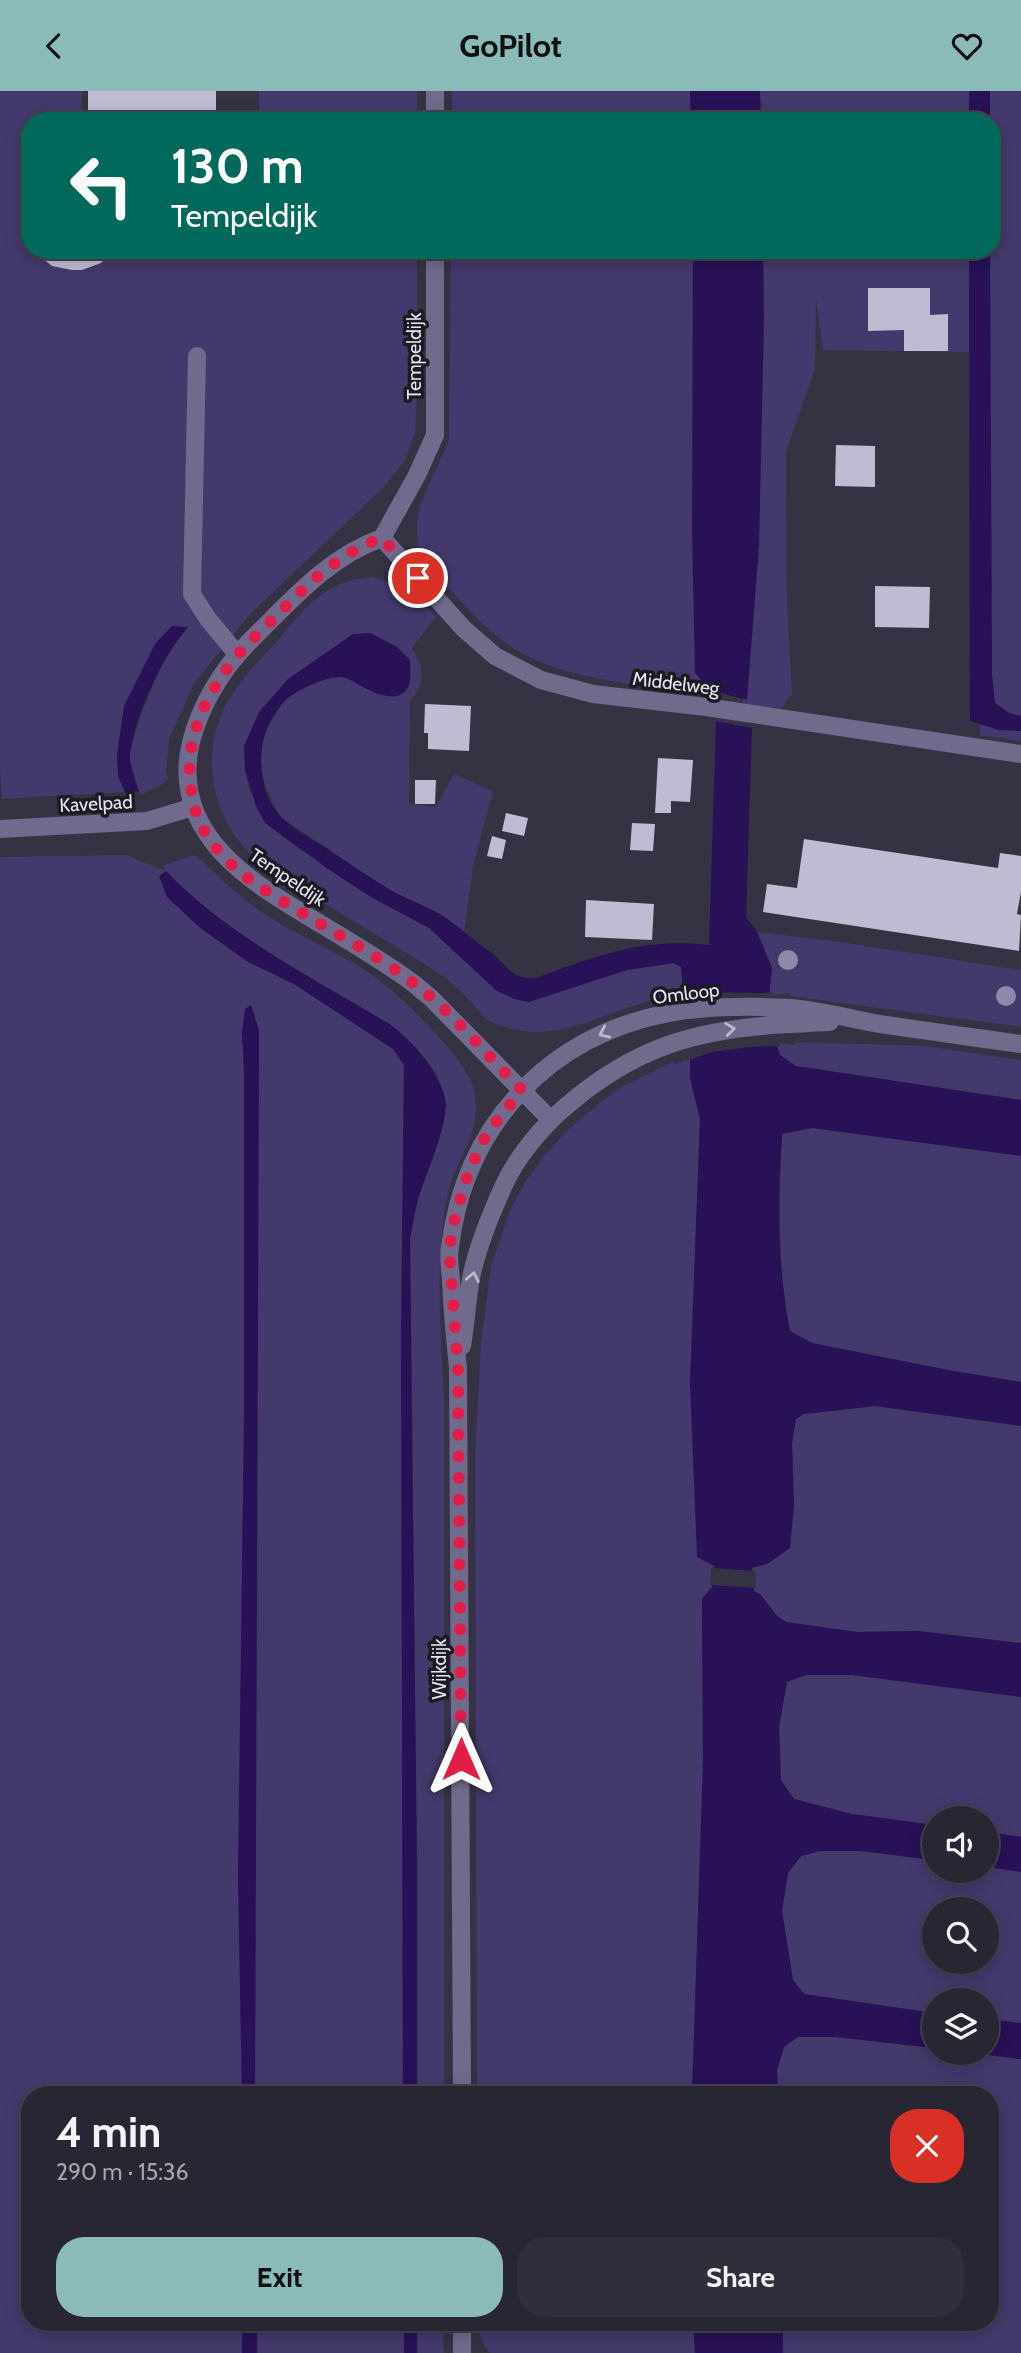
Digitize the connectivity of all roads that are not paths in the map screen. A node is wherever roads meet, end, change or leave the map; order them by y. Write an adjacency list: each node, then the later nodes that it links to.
1 (435, 91): 2 (street)
2 (435, 112)
3 (435, 259): 5 (street, Tempeldijk)
4 (197, 356): 6 (street)
5 (382, 538): 6 (street, Tempeldijk); 7 (street, Middelweg)
6 (237, 654): 8 (street, Tempeldijk)
7 (1021, 754)
8 (193, 807): 9 (street, Kavelpad); 12 (street, Tempeldijk)
9 (0, 829)
10 (793, 1016): 11 (street, Omloop); 12 (street, Omloop, one-way to 12); 13 (street, Omloop, one-way to 10)
11 (1021, 1044)
12 (522, 1090): 13 (street, Tempeldijk); 14 (street, Wijkdijk)
13 (551, 1120): 14 (street, Wijkdijk, one-way to 13)
14 (458, 1368): 15 (street, Wijkdijk)
15 (462, 2086)
16 (462, 2331): 17 (street)
17 (462, 2353)

